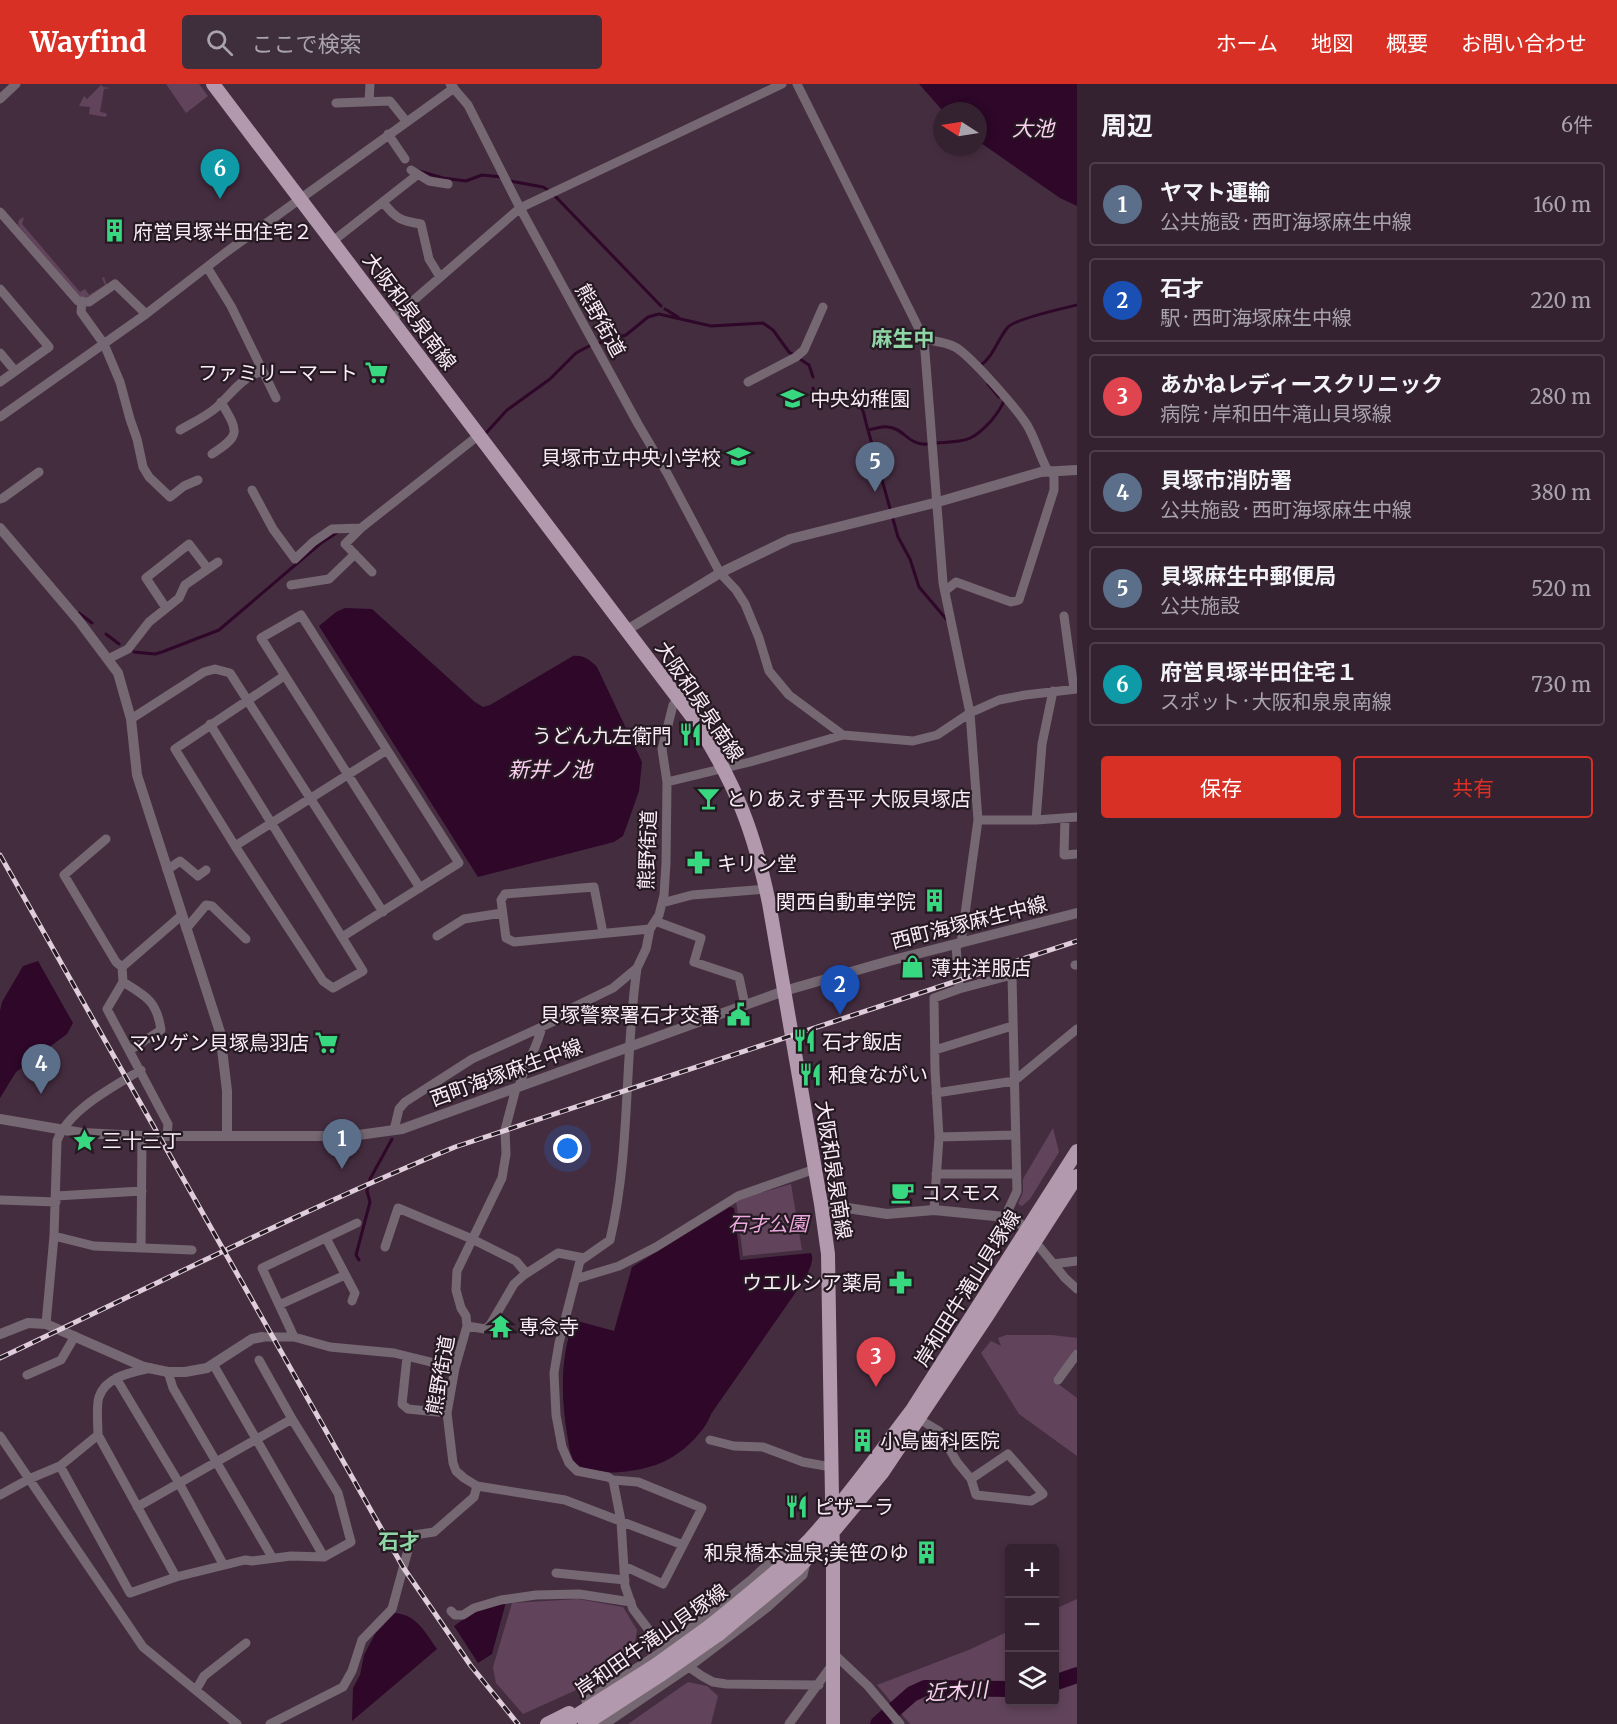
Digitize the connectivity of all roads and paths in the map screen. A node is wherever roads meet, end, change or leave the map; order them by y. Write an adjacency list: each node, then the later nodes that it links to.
1 (16, 84): 7 (street)
2 (370, 84): 8 (street)
3 (782, 84): 16 (street)
4 (797, 84): 28 (street)
5 (219, 86): 14 (main road, 大阪和泉泉南線)
6 (452, 86): 10 (street); 16 (street, 熊野街道)
7 (0, 99)
8 (369, 102): 9 (street); 10 (street)
9 (336, 103)
10 (406, 121): 11 (street)
11 (388, 134): 12 (street); 14 (street)
12 (405, 159)
13 (448, 184): 15 (street)
14 (301, 199): 20 (main road, 大阪和泉泉南線); 21 (street)
15 (383, 202): 20 (street); 22 (street)
16 (520, 208): 22 (street); 54 (street, 熊野街道)
17 (0, 212): 18 (street)
18 (8, 220): 19 (street); 24 (street)
19 (0, 229)
20 (333, 241): 27 (main road, 大阪和泉泉南線)
21 (207, 267): 26 (street); 32 (street)
22 (440, 277): 27 (street)
23 (0, 289): 31 (street)
24 (82, 302): 26 (street); 29 (street)
25 (823, 307): 34 (street)
26 (146, 314): 29 (street)
27 (392, 319): 39 (main road, 大阪和泉泉南線)
28 (924, 339): 42 (street); 47 (street)
29 (104, 344): 37 (street); 44 (street)
30 (0, 353): 31 (street)
31 (15, 371): 33 (street)
32 (262, 371): 35 (street); 36 (street)
33 (0, 382)
34 (748, 382)
35 (276, 398)
36 (221, 402): 38 (street); 40 (street)
37 (0, 417)
38 (180, 430)
39 (479, 435): 49 (street); 59 (main road, 大阪和泉泉南線)
40 (212, 454)
41 (1077, 470): 42 (street)
42 (1050, 471): 47 (street); 56 (street)
43 (39, 472): 46 (street)
44 (198, 480)
45 (252, 490): 49 (street)
46 (0, 499)
47 (938, 502): 54 (street); 56 (street)
48 (0, 528): 60 (street)
49 (361, 528): 50 (street)
50 (355, 554): 53 (street); 55 (street)
51 (218, 562): 52 (street)
52 (208, 569): 57 (street); 57 (street)
53 (372, 572)
54 (720, 573): 59 (street); 69 (street, 熊野街道)
55 (291, 585)
56 (945, 591): 66 (street)
57 (166, 608): 60 (street)
58 (1064, 616): 62 (street)
59 (627, 630): 64 (main road, 大阪和泉泉南線)
60 (108, 659): 67 (street)
61 (284, 676): 65 (street); 70 (street); 72 (street)
62 (1075, 689): 63 (street)
63 (1053, 691): 66 (street); 78 (street)
64 (678, 698): 71 (main road, 大阪和泉泉南線); 73 (street, 熊野街道)
65 (247, 700): 67 (street); 68 (street); 74 (street)
66 (970, 713): 69 (street); 77 (street)
67 (131, 719): 83 (street)
68 (210, 724): 79 (street); 81 (street)
69 (843, 735): 71 (street)
70 (387, 750): 72 (street); 85 (street)
71 (724, 768): 73 (street); 86 (main road, 大阪和泉泉南線)
72 (348, 775): 74 (street); 85 (street)
73 (667, 782): 87 (street, 熊野街道)
74 (310, 799): 79 (street); 88 (street)
75 (1077, 817): 76 (street)
76 (1065, 818): 78 (street); 82 (street)
77 (978, 820): 78 (street); 98 (street)
78 (1036, 820)
79 (272, 824): 81 (street); 96 (street)
80 (106, 839): 99 (street)
81 (235, 846): 96 (street)
82 (1077, 854)
83 (167, 870): 84 (street); 91 (street)
84 (206, 870)
85 (420, 888): 88 (street)
86 (766, 889): 87 (street); 103 (main road, 大阪和泉泉南線)
87 (662, 903): 92 (street, 熊野街道)
88 (383, 912): 96 (street)
89 (502, 913): 94 (street); 94 (street); 95 (street)
90 (1077, 913): 98 (street, 西町海塚麻生中線)
91 (182, 915): 93 (street); 99 (street)
92 (652, 925): 94 (street); 100 (street, 熊野街道); 104 (street)
93 (186, 929): 97 (street); 121 (street)
94 (603, 933)
95 (437, 936)
96 (342, 937)
97 (246, 939)
98 (958, 944): 102 (street); 103 (street, 西町海塚麻生中線)
99 (122, 966): 101 (street)
100 (637, 968): 105 (street, 熊野街道); 108 (street)
101 (123, 982): 109 (street); 109 (street)
102 (959, 989): 106 (street); 110 (street)
103 (784, 991): 104 (street, 西町海塚麻生中線); 125 (main road, 大阪和泉泉南線)
104 (745, 1005): 108 (street, 西町海塚麻生中線)
105 (542, 1026): 113 (street, 熊野街道); 117 (street)
106 (1012, 1026): 110 (street); 112 (street)
107 (1077, 1029): 112 (street)
108 (631, 1045): 113 (street, 西町海塚麻生中線); 145 (street)
109 (130, 1050): 111 (street)
110 (935, 1050): 114 (street)
111 (141, 1070): 116 (street); 120 (street)
112 (1014, 1081): 114 (street); 118 (street)
113 (517, 1087): 117 (street, 西町海塚麻生中線); 140 (street, 熊野街道)
114 (936, 1093): 122 (street)
115 (0, 1119): 116 (street, 西町海塚麻生中線)
116 (61, 1130): 119 (street, 西町海塚麻生中線); 131 (street)
117 (394, 1130): 121 (street, 西町海塚麻生中線)
118 (1015, 1135): 122 (street); 127 (street)
119 (142, 1136): 120 (street, 西町海塚麻生中線); 129 (street)
120 (167, 1136): 121 (street, 西町海塚麻生中線)
121 (227, 1136)
122 (939, 1137): 126 (street)
123 (1077, 1142): 130 (street)
124 (1077, 1151): 130 (main road, 岸和田牛滝山貝塚線)
125 (815, 1169): 133 (main road, 大阪和泉泉南線); 150 (street)
126 (936, 1174): 127 (street); 134 (street)
127 (1015, 1174): 135 (street)
128 (1077, 1176): 141 (main road, 岸和田牛滝山貝塚線)
129 (142, 1191): 131 (street); 143 (street)
130 (1048, 1197): 137 (main road, 岸和田牛滝山貝塚線)
131 (56, 1199): 132 (street); 138 (street)
132 (0, 1200)
133 (821, 1204): 134 (street); 179 (main road, 大阪和泉泉南線)
134 (934, 1210): 135 (street)
135 (1005, 1217): 137 (street)
136 (357, 1222): 139 (street)
137 (1027, 1229): 141 (street); 187 (main road, 岸和田牛滝山貝塚線)
138 (54, 1236): 143 (street); 154 (street)
139 (326, 1238): 149 (street); 153 (street)
140 (472, 1239): 142 (street); 148 (street); 155 (street, 熊野街道)
141 (1035, 1242): 147 (street); 172 (main road, 岸和田牛滝山貝塚線)
142 (386, 1247)
143 (141, 1248): 144 (street)
144 (192, 1251)
145 (584, 1258): 148 (street); 150 (street)
146 (1077, 1261): 147 (street)
147 (1053, 1264): 151 (street)
148 (526, 1273): 155 (street)
149 (345, 1275): 152 (street); 153 (street)
150 (576, 1279): 182 (street)
151 (1077, 1289)
152 (352, 1301)
153 (279, 1305): 159 (street)
154 (46, 1324): 156 (street); 157 (street)
155 (467, 1326): 165 (street, 熊野街道)
156 (0, 1334)
157 (75, 1336): 164 (street); 167 (street)
158 (262, 1337): 159 (street); 163 (street)
159 (294, 1337): 161 (street)
160 (1077, 1353): 169 (street)
161 (407, 1357): 165 (street); 170 (street)
162 (259, 1360): 171 (street)
163 (213, 1364): 166 (street); 175 (street)
164 (152, 1368): 166 (street); 168 (street)
165 (455, 1368): 170 (street, 熊野街道)
166 (168, 1372): 177 (street)
167 (27, 1375)
168 (116, 1378): 173 (street); 183 (street)
169 (1058, 1380)
170 (447, 1413): 184 (street, 熊野街道)
171 (292, 1419): 175 (street); 193 (street)
172 (919, 1419): 181 (street); 189 (main road, 岸和田牛滝山貝塚線)
173 (98, 1435): 178 (street); 186 (street)
174 (0, 1436): 180 (street)
175 (256, 1439): 177 (street); 193 (street)
176 (710, 1440): 179 (street)
177 (215, 1463): 183 (street); 192 (street)
178 (60, 1466): 180 (street); 197 (street)
179 (831, 1467): 187 (main road, 大阪和泉泉南線)
180 (29, 1479): 185 (street); 206 (street)
181 (971, 1479): 181 (street)
182 (613, 1480): 188 (street); 190 (street)
183 (179, 1483): 186 (street); 194 (street)
184 (477, 1486): 188 (street); 209 (street)
185 (0, 1495)
186 (137, 1507): 197 (street)
187 (831, 1513): 189 (main road, 大阪和泉泉南線); 191 (main road, 岸和田牛滝山貝塚線)
188 (621, 1521): 190 (street); 195 (street)
189 (832, 1533): 191 (main road, 岸和田牛滝山貝塚線); 203 (main road, 大阪和泉泉南線)
190 (683, 1545): 195 (street)
191 (801, 1556): 202 (street); 204 (street); 207 (main road, 岸和田牛滝山貝塚線, bridge)
192 (272, 1557): 193 (street); 194 (street)
193 (324, 1557)
194 (223, 1564): 197 (street)
195 (624, 1566): 198 (street)
196 (556, 1573): 198 (street)
197 (176, 1577)
198 (625, 1580): 199 (street)
199 (631, 1602): 200 (street); 202 (street)
200 (451, 1611)
201 (246, 1643): 206 (street)
202 (664, 1650): 204 (street); 207 (street)
203 (833, 1658): 205 (street); 213 (main road, 大阪和泉泉南線); 214 (street)
204 (689, 1667): 205 (street); 207 (street)
205 (819, 1685): 212 (street)
206 (195, 1690): 208 (street)
207 (595, 1719): 210 (main road, bridge); 211 (main road, 岸和田牛滝山貝塚線, bridge)
208 (237, 1724)
209 (270, 1724)
210 (547, 1724)
211 (563, 1724)
212 (789, 1724)
213 (833, 1724)
214 (900, 1724)

